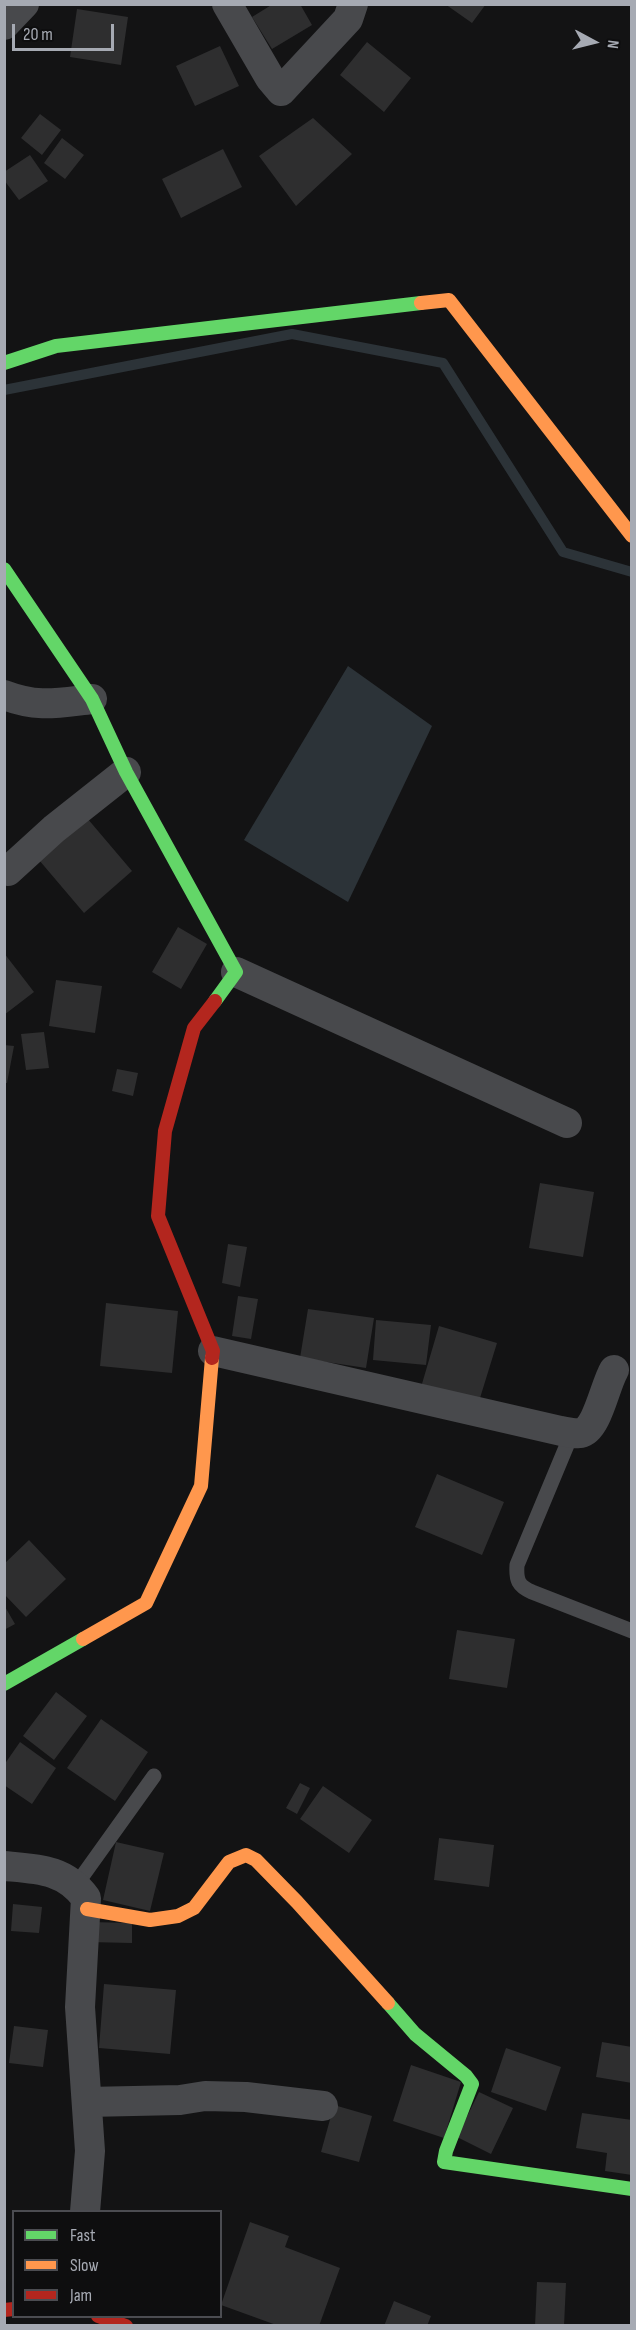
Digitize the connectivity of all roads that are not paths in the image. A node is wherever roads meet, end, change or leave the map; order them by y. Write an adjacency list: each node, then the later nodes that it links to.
1 (24, 4): 4 (street)
2 (227, 4): 3 (street)
3 (353, 4)
4 (4, 25)
5 (4, 363): 6 (street)
6 (632, 536)
7 (4, 569): 9 (street)
8 (4, 695): 9 (street)
9 (92, 699): 10 (street)
10 (126, 772): 11 (street); 12 (street)
11 (8, 871)
12 (236, 972): 13 (street); 14 (street)
13 (567, 1123)
14 (213, 1351): 16 (street); 18 (street)
15 (614, 1370): 16 (street)
16 (572, 1432): 17 (lane)
17 (632, 1631)
18 (4, 1684)
19 (154, 1776): 21 (lane)
20 (4, 1866): 21 (street)
21 (82, 1897): 22 (street); 24 (street)
22 (87, 2102): 23 (street); 25 (street)
23 (323, 2106)
24 (632, 2189)
25 (85, 2210)
26 (5, 2310): 28 (street)
27 (104, 2318): 29 (street)
28 (4, 2320)
29 (126, 2325)

